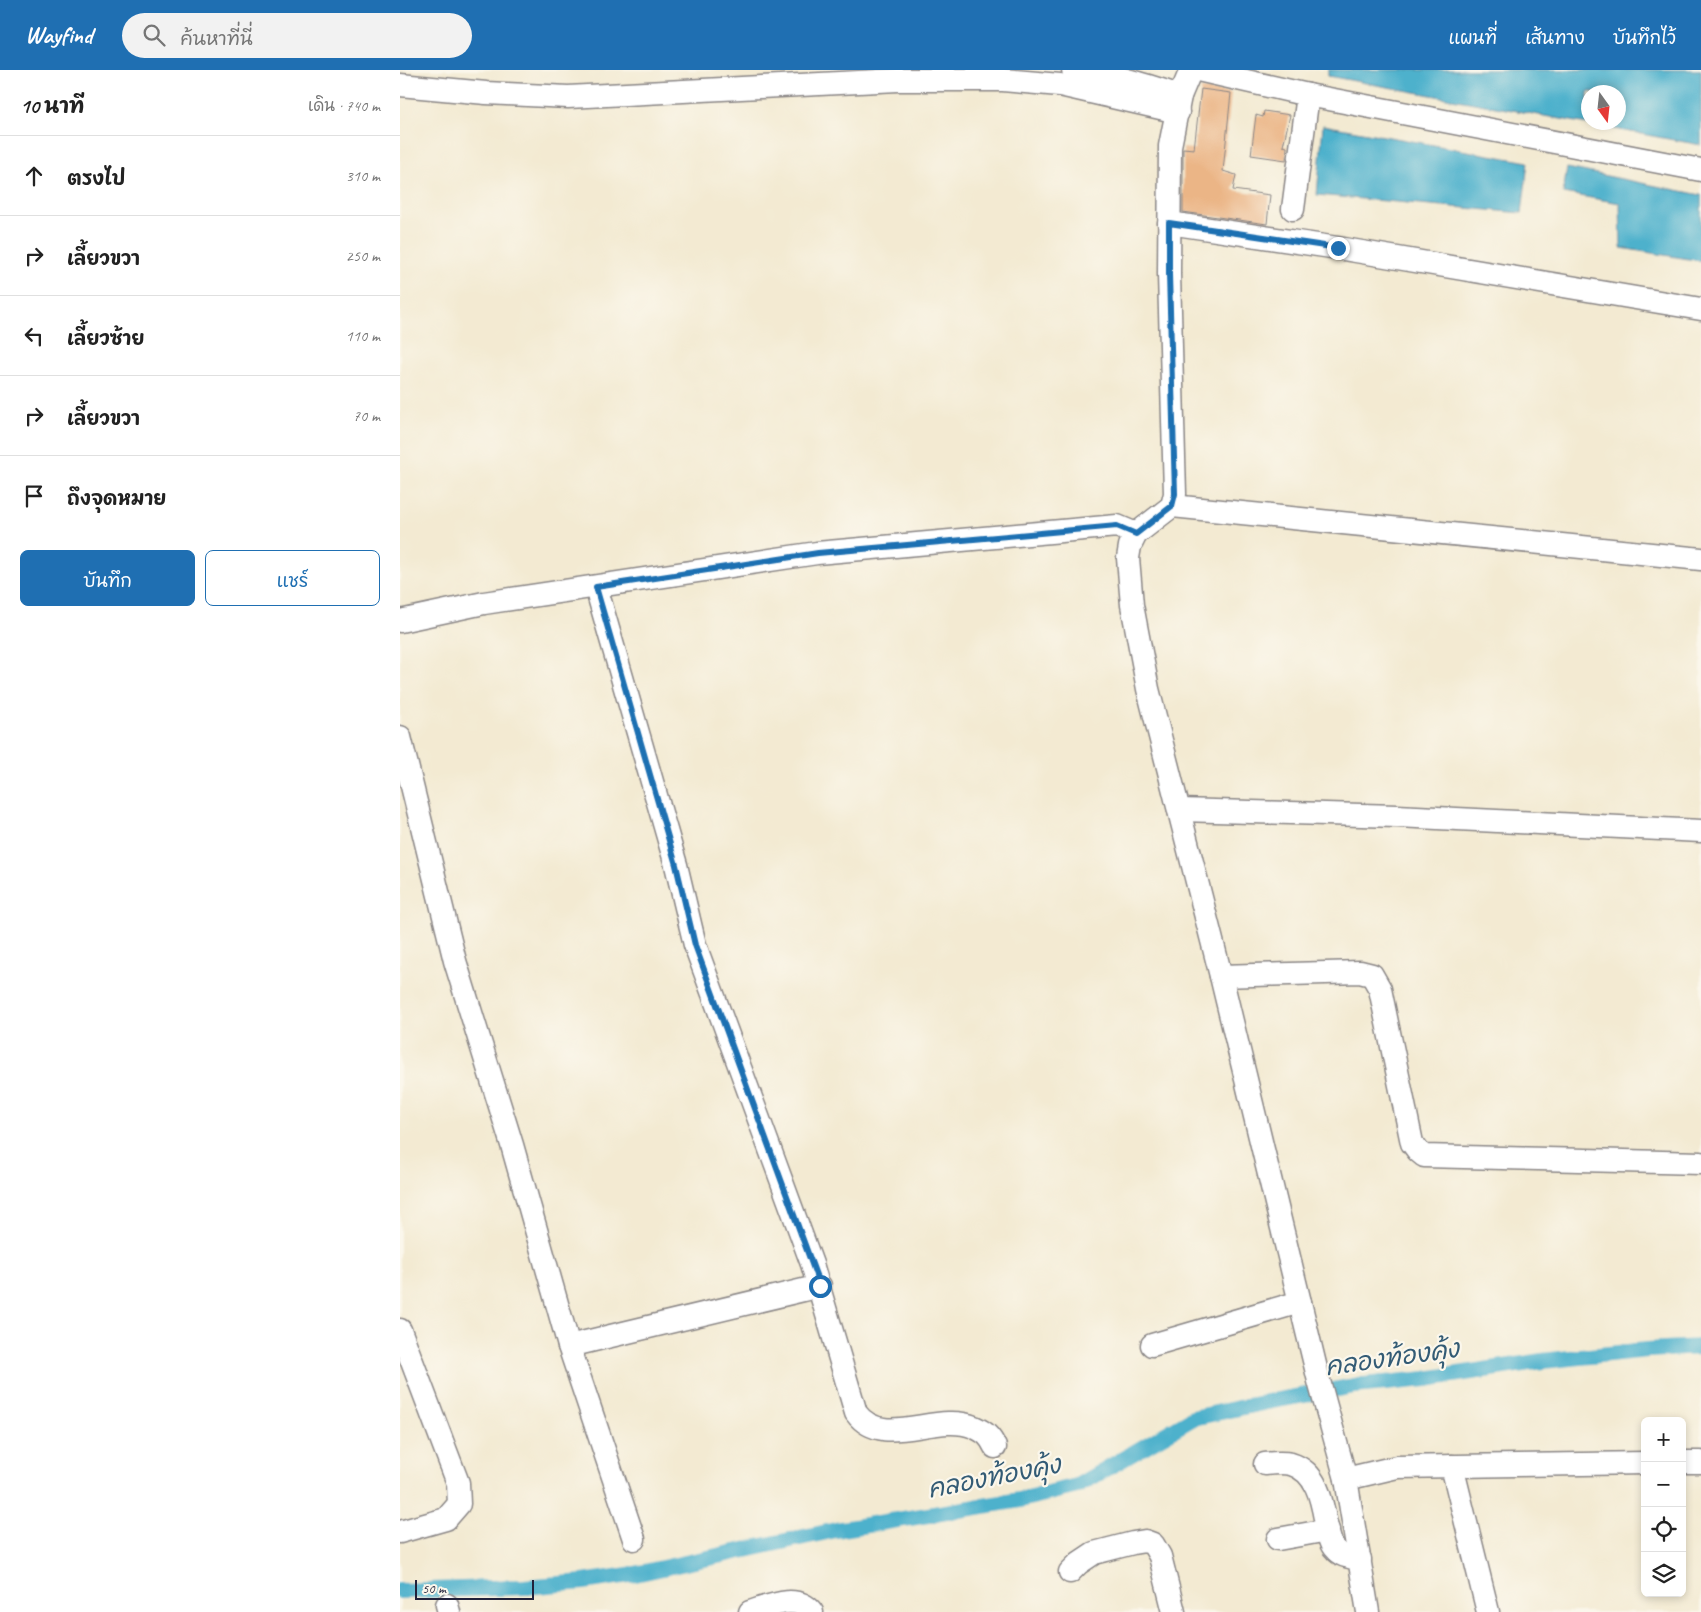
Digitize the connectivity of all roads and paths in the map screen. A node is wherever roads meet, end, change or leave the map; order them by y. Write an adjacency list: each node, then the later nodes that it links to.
1 (1074, 70): 6 (street)
2 (1191, 70): 6 (street)
3 (1198, 70): 5 (street)
4 (400, 85): 6 (street)
5 (1308, 95): 7 (street); 8 (street)
6 (1179, 104): 9 (street)
7 (1701, 170)
8 (1293, 210)
9 (1169, 223): 10 (street); 11 (street)
10 (1701, 309)
11 (1172, 506): 12 (street); 13 (street)
12 (1136, 534): 14 (street); 17 (street)
13 (1701, 559)
14 (596, 587): 15 (street); 21 (street)
15 (400, 621)
16 (400, 737): 25 (street)
17 (1179, 810): 18 (street); 19 (street)
18 (1701, 831)
19 (1221, 976): 20 (street); 22 (street)
20 (1701, 1163)
21 (820, 1286): 25 (street); 26 (street)
22 (1300, 1302): 24 (street); 32 (street)
23 (400, 1330): 34 (street)
24 (1152, 1345)
25 (570, 1346): 35 (street)
26 (995, 1447)
27 (1686, 1462): 28 (street)
28 (1701, 1462)
29 (1641, 1463): 31 (street)
30 (1265, 1464): 33 (street)
31 (1452, 1466): 32 (street); 43 (street)
32 (1346, 1478): 37 (street)
33 (1328, 1530): 36 (street); 37 (street)
34 (400, 1532)
35 (634, 1539)
36 (1278, 1539)
37 (1360, 1559): 42 (street)
38 (1070, 1572): 41 (street)
39 (750, 1612): 40 (street)
40 (812, 1612)
41 (1174, 1612)
42 (1368, 1612)
43 (1488, 1612)

